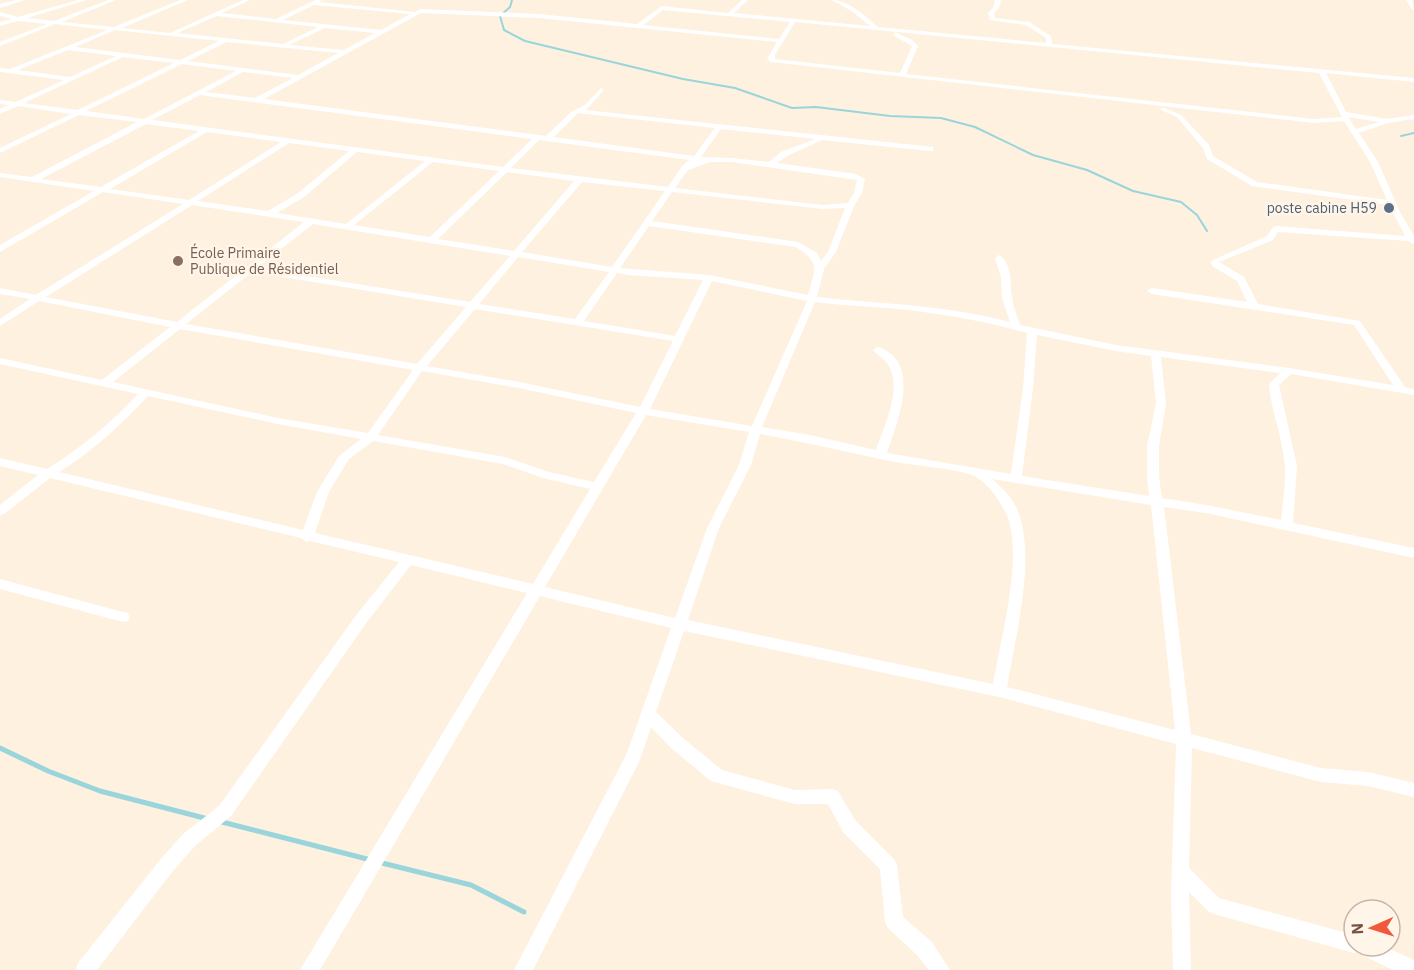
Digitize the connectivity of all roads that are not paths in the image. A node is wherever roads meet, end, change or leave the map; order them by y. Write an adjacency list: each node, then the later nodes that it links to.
1 (22, 0): 13 (street)
2 (84, 0): 21 (street)
3 (113, 0): 24 (street)
4 (185, 0): 28 (street)
5 (247, 0): 18 (street)
6 (668, 0): 15 (street)
7 (745, 0): 20 (street)
8 (835, 0): 29 (street)
9 (998, 0): 37 (street)
10 (1409, 0): 16 (street)
11 (317, 1): 14 (street); 22 (street)
12 (371, 2): 14 (street)
13 (0, 6)
14 (360, 8): 19 (street)
15 (662, 8): 20 (street); 27 (street)
16 (1414, 8)
17 (0, 14): 21 (street)
18 (217, 14): 22 (street); 32 (street)
19 (413, 14): 27 (street); 30 (street)
20 (730, 14): 23 (street)
21 (19, 19): 24 (street); 25 (street)
22 (277, 20): 26 (street)
23 (794, 20): 29 (street); 34 (street)
24 (56, 22): 28 (street); 35 (street)
25 (0, 24)
26 (325, 26): 30 (street); 36 (street)
27 (639, 26): 34 (street)
28 (120, 28): 32 (street); 39 (street)
29 (876, 28): 31 (street); 38 (street)
30 (381, 32): 40 (street)
31 (920, 33): 37 (street); 38 (street)
32 (172, 34): 33 (street)
33 (228, 39): 36 (street); 42 (street)
34 (781, 41): 47 (street)
35 (0, 44)
36 (285, 45): 40 (street)
37 (1049, 45): 46 (street)
38 (915, 46): 47 (street)
39 (68, 48): 41 (street); 45 (street)
40 (344, 52): 48 (street)
41 (123, 55): 42 (street); 49 (street)
42 (183, 61): 44 (street); 59 (street)
43 (0, 69): 45 (street)
44 (244, 69): 48 (street); 52 (street)
45 (12, 71): 49 (street)
46 (1322, 72): 50 (street); 60 (street)
47 (902, 75): 55 (street)
48 (299, 77): 53 (street)
49 (72, 79): 56 (street)
50 (1414, 80)
51 (602, 90): 57 (street)
52 (201, 93): 53 (street); 62 (street)
53 (256, 100): 68 (street)
54 (0, 102): 56 (street)
55 (1142, 102): 63 (street); 86 (street)
56 (18, 104): 58 (street); 59 (street)
57 (576, 111): 65 (street); 69 (street)
58 (0, 112)
59 (80, 112): 62 (street); 74 (street)
60 (1345, 116): 63 (street); 64 (street); 67 (street)
61 (1414, 117): 64 (street)
62 (149, 120): 66 (street); 83 (street)
63 (1314, 121): 67 (street)
64 (1387, 121): 67 (street)
65 (719, 127): 70 (street); 75 (street)
66 (207, 129): 71 (street); 84 (street)
67 (1354, 130): 86 (street)
68 (538, 137): 69 (street); 80 (street)
69 (549, 138): 75 (street)
70 (825, 138): 73 (street); 78 (street)
71 (288, 140): 72 (street); 87 (street)
72 (356, 149): 76 (street); 89 (street)
73 (930, 149)
74 (0, 151)
75 (696, 158): 77 (street); 79 (street)
76 (431, 160): 80 (street); 92 (street)
77 (709, 160): 78 (street); 79 (street)
78 (770, 165): 88 (street)
79 (685, 168): 85 (street)
80 (504, 170): 82 (street); 93 (street)
81 (0, 175): 83 (street)
82 (580, 179): 85 (street); 96 (street)
83 (33, 180): 84 (street)
84 (101, 190): 87 (street); 95 (street)
85 (670, 191): 88 (street); 91 (street)
86 (1392, 203): 94 (street)
87 (190, 204): 89 (street); 104 (street)
88 (850, 205): 100 (street)
89 (269, 214): 90 (street)
90 (311, 221): 92 (street); 98 (street)
91 (646, 223): 99 (street); 100 (street)
92 (347, 227): 93 (street)
93 (432, 240): 96 (street)
94 (1413, 241): 106 (street)
95 (0, 249)
96 (514, 255): 99 (street); 107 (street)
97 (999, 258): 111 (street)
98 (250, 268): 107 (street); 110 (street)
99 (615, 269): 101 (street); 109 (street)
100 (820, 269): 105 (street)
101 (709, 278): 105 (street); 113 (street)
102 (0, 291): 104 (street)
103 (1152, 291): 106 (street)
104 (37, 298): 108 (street); 110 (street)
105 (812, 299): 111 (street); 124 (street)
106 (1254, 306): 120 (street)
107 (471, 307): 109 (street); 117 (street)
108 (0, 323)
109 (577, 324): 113 (street)
110 (177, 326): 117 (street); 119 (street)
111 (1016, 327): 112 (street)
112 (1032, 331): 115 (street); 130 (street)
113 (677, 339): 123 (street)
114 (878, 350): 126 (street)
115 (1156, 352): 118 (street); 132 (street)
116 (0, 361): 119 (street)
117 (420, 367): 123 (street); 125 (street)
118 (1289, 371): 120 (street); 134 (street)
119 (105, 383): 121 (street)
120 (1401, 389): 122 (street)
121 (146, 392): 125 (street); 129 (street)
122 (1414, 392)
123 (643, 411): 124 (street); 131 (street)
124 (756, 429): 126 (street); 141 (street)
125 (370, 438): 131 (street); 135 (street)
126 (880, 454): 128 (street)
127 (0, 462): 129 (street)
128 (977, 472): 130 (street); 142 (street)
129 (46, 475): 133 (street); 135 (street)
130 (1016, 479): 132 (street)
131 (598, 487): 139 (street)
132 (1157, 503): 134 (street); 144 (street)
133 (0, 511)
134 (1287, 525): 136 (street)
135 (307, 537): 137 (street)
136 (1414, 552)
137 (408, 559): 139 (street); 150 (street)
138 (0, 584): 140 (street)
139 (537, 589): 141 (street); 151 (street)
140 (123, 617)
141 (679, 624): 142 (street); 143 (street)
142 (999, 691): 144 (street)
143 (648, 714): 152 (street); 153 (street)
144 (1184, 739): 145 (street); 146 (street)
145 (1414, 790)
146 (1181, 872): 147 (street); 154 (street)
147 (1342, 941)
148 (1390, 958): 149 (street)
149 (1414, 969)
150 (85, 970)
151 (309, 970)
152 (523, 970)
153 (941, 970)
154 (1182, 970)

